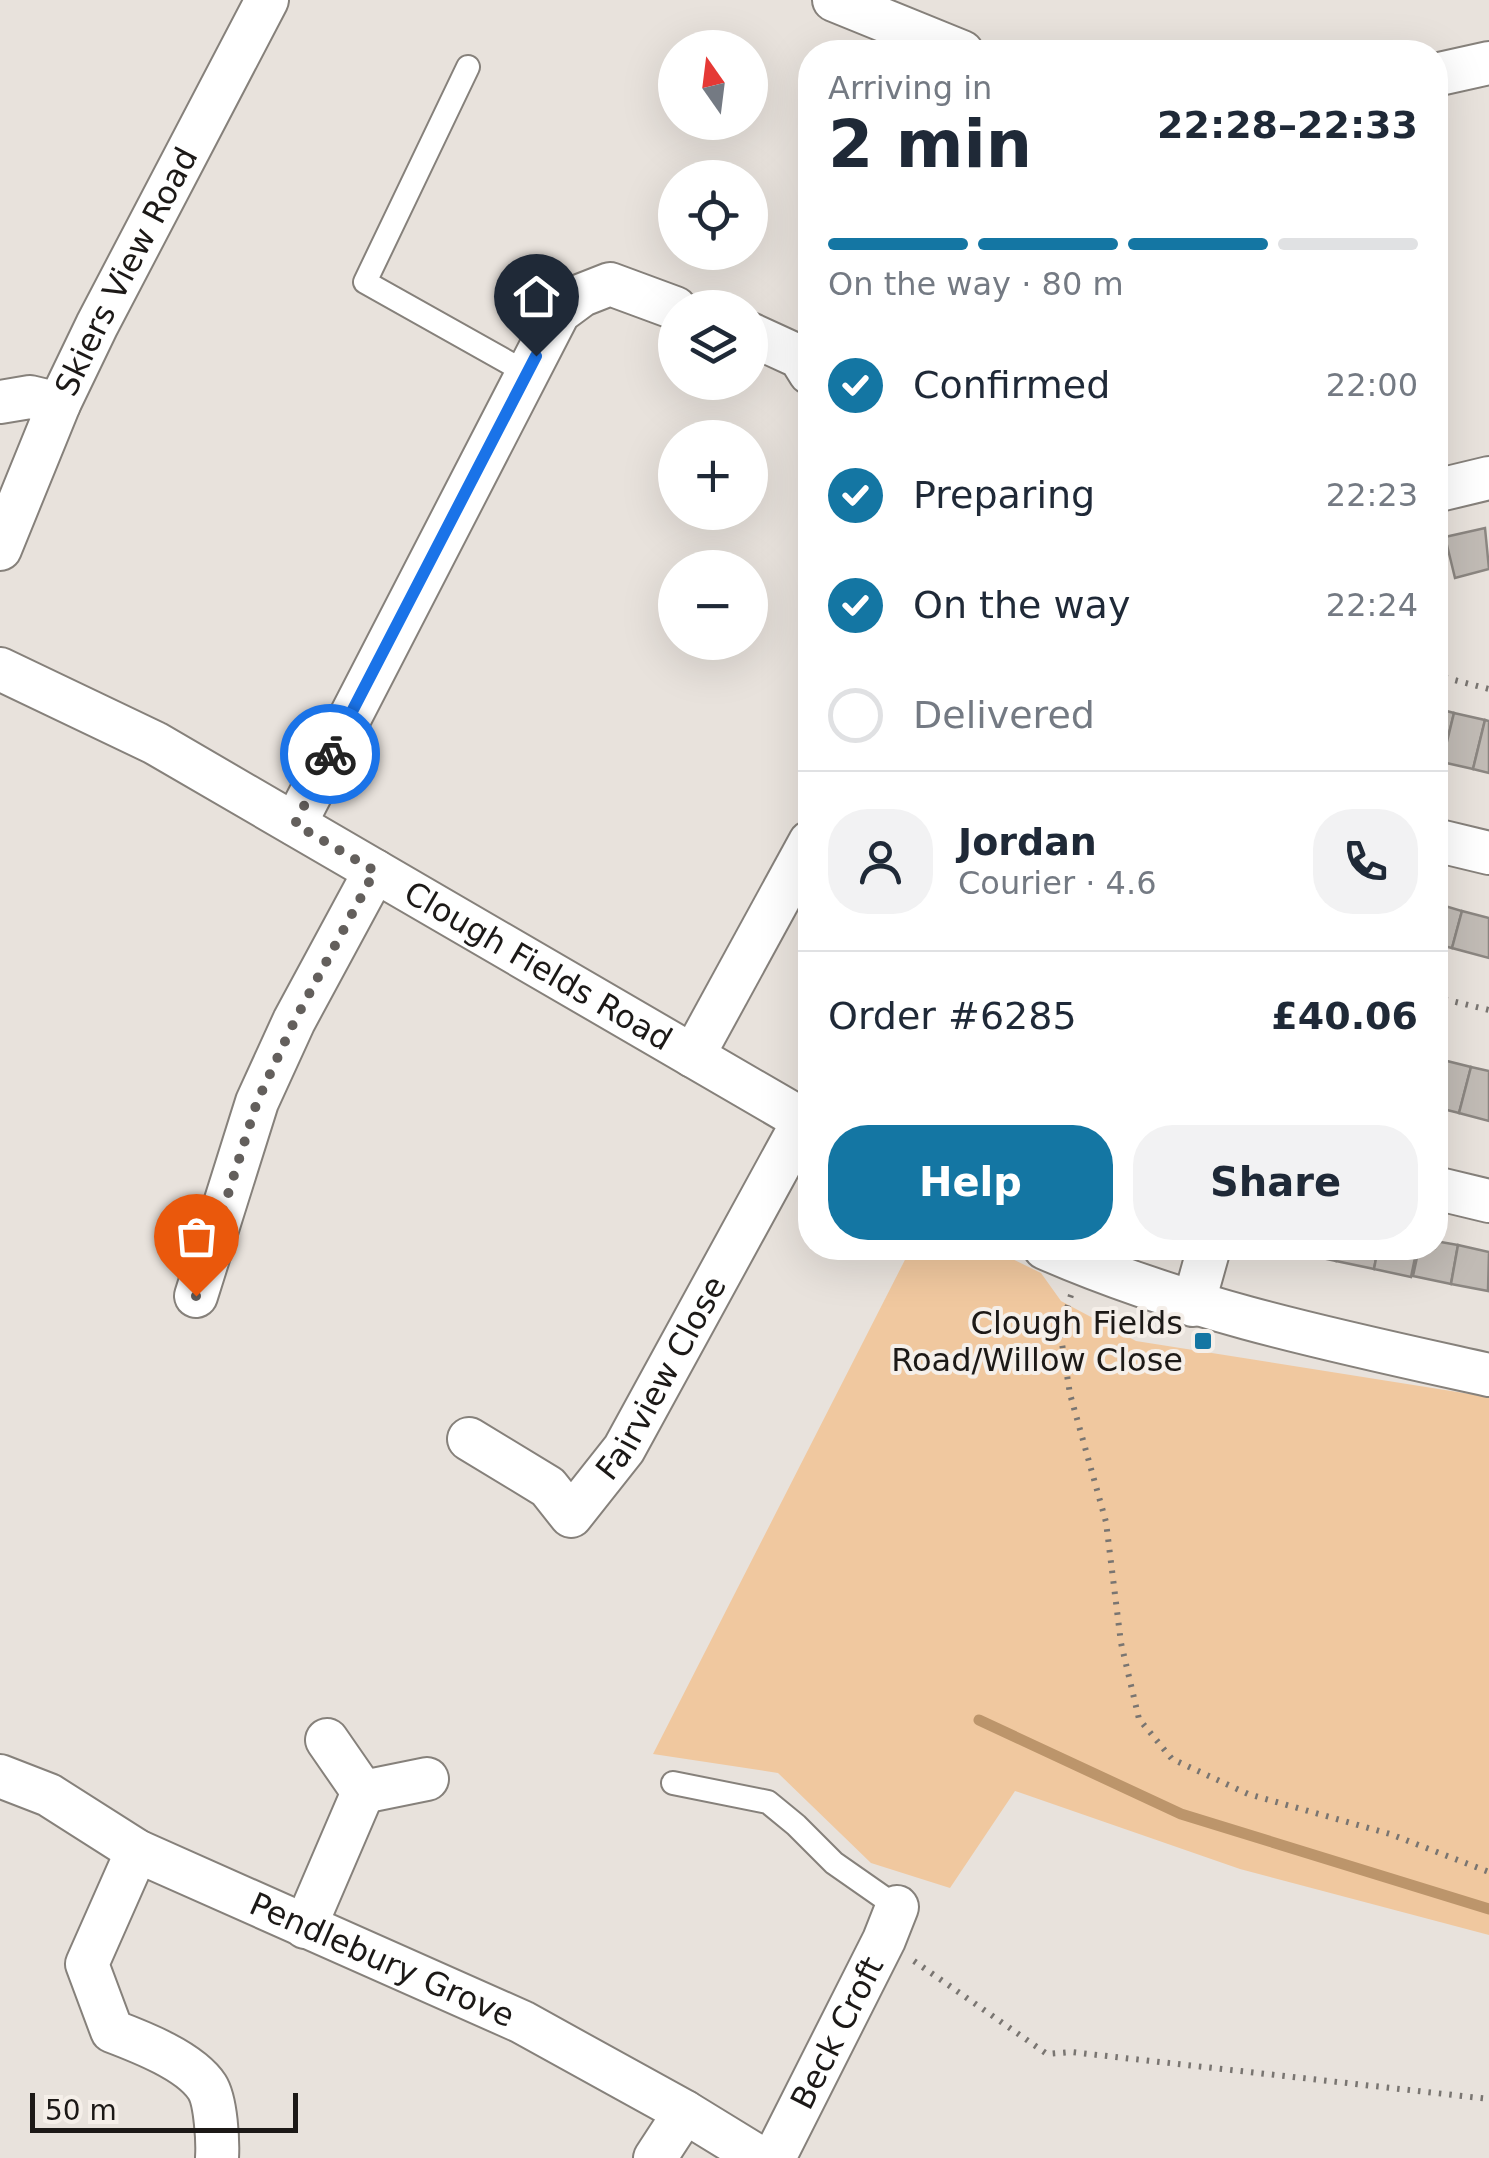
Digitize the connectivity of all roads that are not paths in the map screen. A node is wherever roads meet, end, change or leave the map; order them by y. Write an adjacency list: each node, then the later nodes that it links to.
1 (267, 0): 12 (street, Skiers View Road)
2 (834, 0): 3 (street)
3 (932, 40)
4 (1489, 62): 6 (street)
5 (468, 66): 10 (lane)
6 (1448, 72)
7 (658, 302): 10 (street)
8 (768, 342): 9 (street)
9 (798, 356)
10 (527, 373): 17 (street)
11 (0, 402): 12 (street)
12 (58, 404): 15 (street, Skiers View Road)
13 (1489, 478): 14 (street)
14 (1448, 488)
15 (0, 549)
16 (0, 669): 17 (street, Clough Fields Road)
17 (295, 824): 21 (street, Clough Fields Road)
18 (1448, 843): 19 (street)
19 (1489, 853)
20 (798, 864): 22 (street)
21 (375, 871): 22 (street, Clough Fields Road); 29 (street)
22 (693, 1056): 23 (street, Clough Fields Road)
23 (798, 1117)
24 (798, 1138): 32 (street, Fairview Close)
25 (1448, 1191): 26 (street)
26 (1489, 1201)
27 (1076, 1260): 30 (street)
28 (1206, 1260): 30 (street)
29 (196, 1296)
30 (1193, 1305): 31 (street)
31 (1489, 1376)
32 (469, 1439)
33 (327, 1740): 37 (street)
34 (0, 1776): 38 (street, Pendlebury Grove)
35 (427, 1780): 37 (street)
36 (673, 1783): 39 (lane)
37 (363, 1792): 40 (street)
38 (137, 1850): 40 (street, Pendlebury Grove); 42 (street)
39 (890, 1924): 45 (street, Beck Croft)
40 (305, 1927): 41 (street, Pendlebury Grove)
41 (685, 2112): 43 (street); 44 (street, Pendlebury Grove)
42 (217, 2158)
43 (654, 2158)
44 (760, 2158)
45 (774, 2158)

